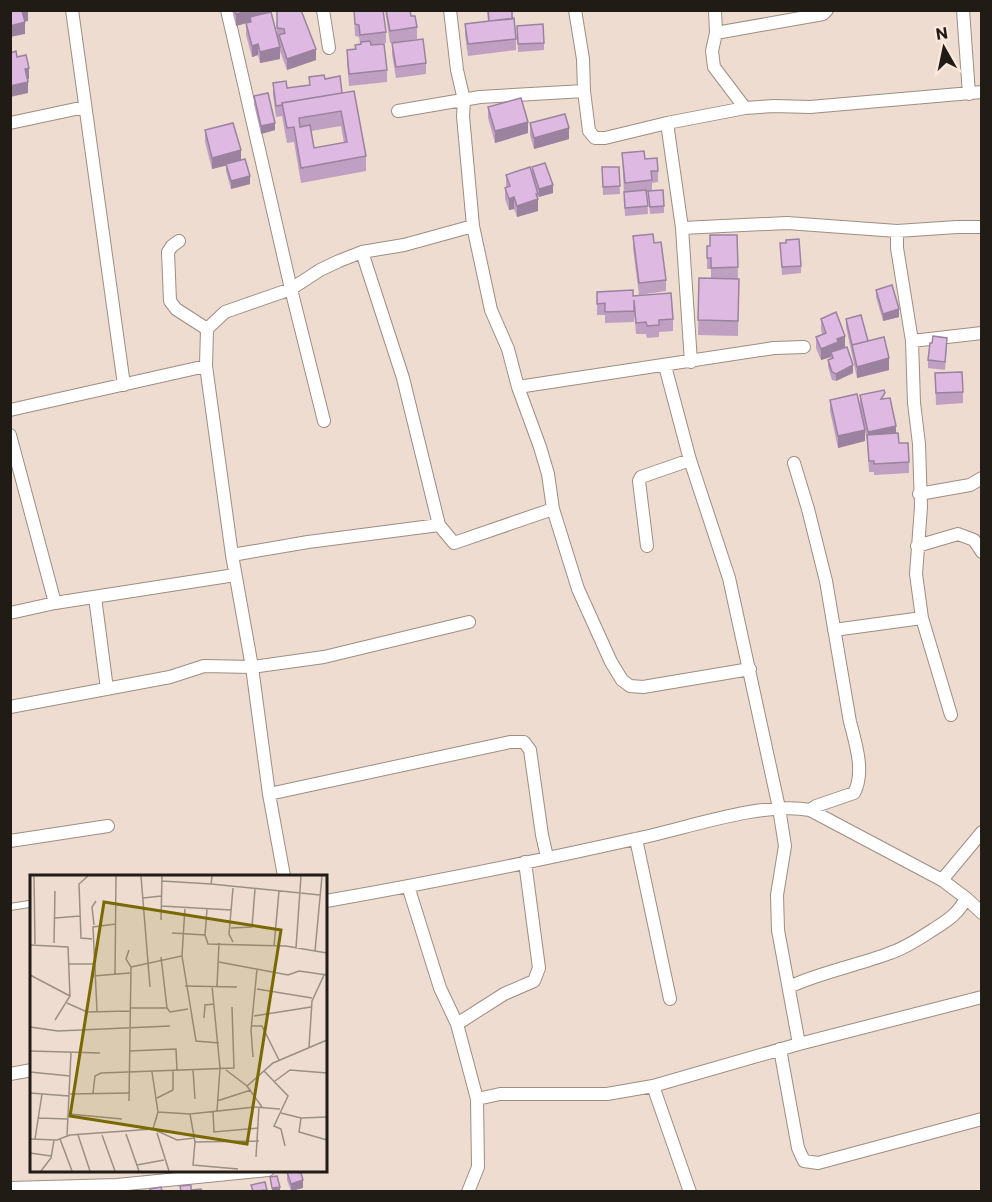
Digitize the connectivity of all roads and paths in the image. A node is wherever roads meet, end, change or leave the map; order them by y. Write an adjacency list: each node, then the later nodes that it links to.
1 (72, 10): 14 (street)
2 (227, 10): 25 (street)
3 (323, 10): 10 (street)
4 (450, 10): 13 (street)
5 (575, 10): 11 (street)
6 (715, 10): 9 (street)
7 (827, 10): 9 (street)
8 (963, 10): 12 (street)
9 (716, 33): 15 (street)
10 (329, 48)
11 (584, 91): 13 (street); 18 (street)
12 (975, 93): 15 (street)
13 (464, 100): 16 (street); 19 (street)
14 (86, 107): 17 (street); 33 (street)
15 (745, 108): 18 (street)
16 (399, 111)
17 (10, 123)
18 (667, 123): 21 (street)
19 (473, 226): 24 (street); 34 (street)
20 (981, 227): 22 (street)
21 (682, 228): 22 (street); 30 (street)
22 (897, 231): 28 (street)
23 (179, 241): 26 (street)
24 (362, 252): 25 (street); 43 (street)
25 (291, 289): 26 (street); 36 (street)
26 (207, 329): 31 (street)
27 (981, 333): 28 (street)
28 (912, 341): 41 (street)
29 (804, 347): 30 (street)
30 (691, 362): 32 (street)
31 (206, 366): 33 (street); 47 (street)
32 (665, 366): 34 (street); 38 (street)
33 (124, 385): 35 (street)
34 (518, 387): 42 (street)
35 (10, 410)
36 (324, 421)
37 (10, 435): 50 (street)
38 (690, 460): 44 (street); 56 (street)
39 (794, 463): 54 (street)
40 (981, 478): 41 (street)
41 (919, 494): 45 (street)
42 (553, 509): 43 (street); 56 (street)
43 (439, 525): 47 (street)
44 (647, 546)
45 (917, 546): 46 (street); 52 (street)
46 (981, 552)
47 (232, 555): 48 (street)
48 (235, 575): 49 (street); 55 (street)
49 (95, 597): 50 (street); 57 (street)
50 (55, 603): 51 (street)
51 (10, 613)
52 (922, 618): 54 (street); 59 (street)
53 (470, 622): 55 (street)
54 (834, 630): 62 (street)
55 (252, 667): 57 (street); 60 (street)
56 (750, 669): 61 (street)
57 (106, 689): 58 (street)
58 (10, 707)
59 (951, 716)
60 (269, 794): 67 (street); 69 (street)
61 (779, 808): 62 (street); 65 (street); 77 (street)
62 (810, 810): 70 (street)
63 (108, 826): 66 (street)
64 (981, 832): 70 (street)
65 (636, 839): 67 (street); 79 (street)
66 (10, 841)
67 (547, 857): 68 (street)
68 (525, 862): 71 (street); 80 (street)
69 (284, 875)
70 (942, 880): 72 (street)
71 (408, 886): 73 (street); 80 (street)
72 (966, 898): 76 (street); 77 (street)
73 (327, 901)
74 (29, 904): 75 (lane)
75 (10, 907)
76 (981, 913)
77 (789, 987): 81 (street)
78 (981, 998): 81 (street)
79 (670, 999)
80 (458, 1024): 86 (street)
81 (799, 1044): 82 (street)
82 (780, 1049): 85 (street); 87 (street)
83 (30, 1070): 84 (street)
84 (10, 1074)
85 (653, 1086): 86 (street); 91 (street)
86 (477, 1100): 90 (street)
87 (981, 1119)
88 (248, 1172): 89 (street)
89 (10, 1188)
90 (468, 1191)
91 (690, 1191)

